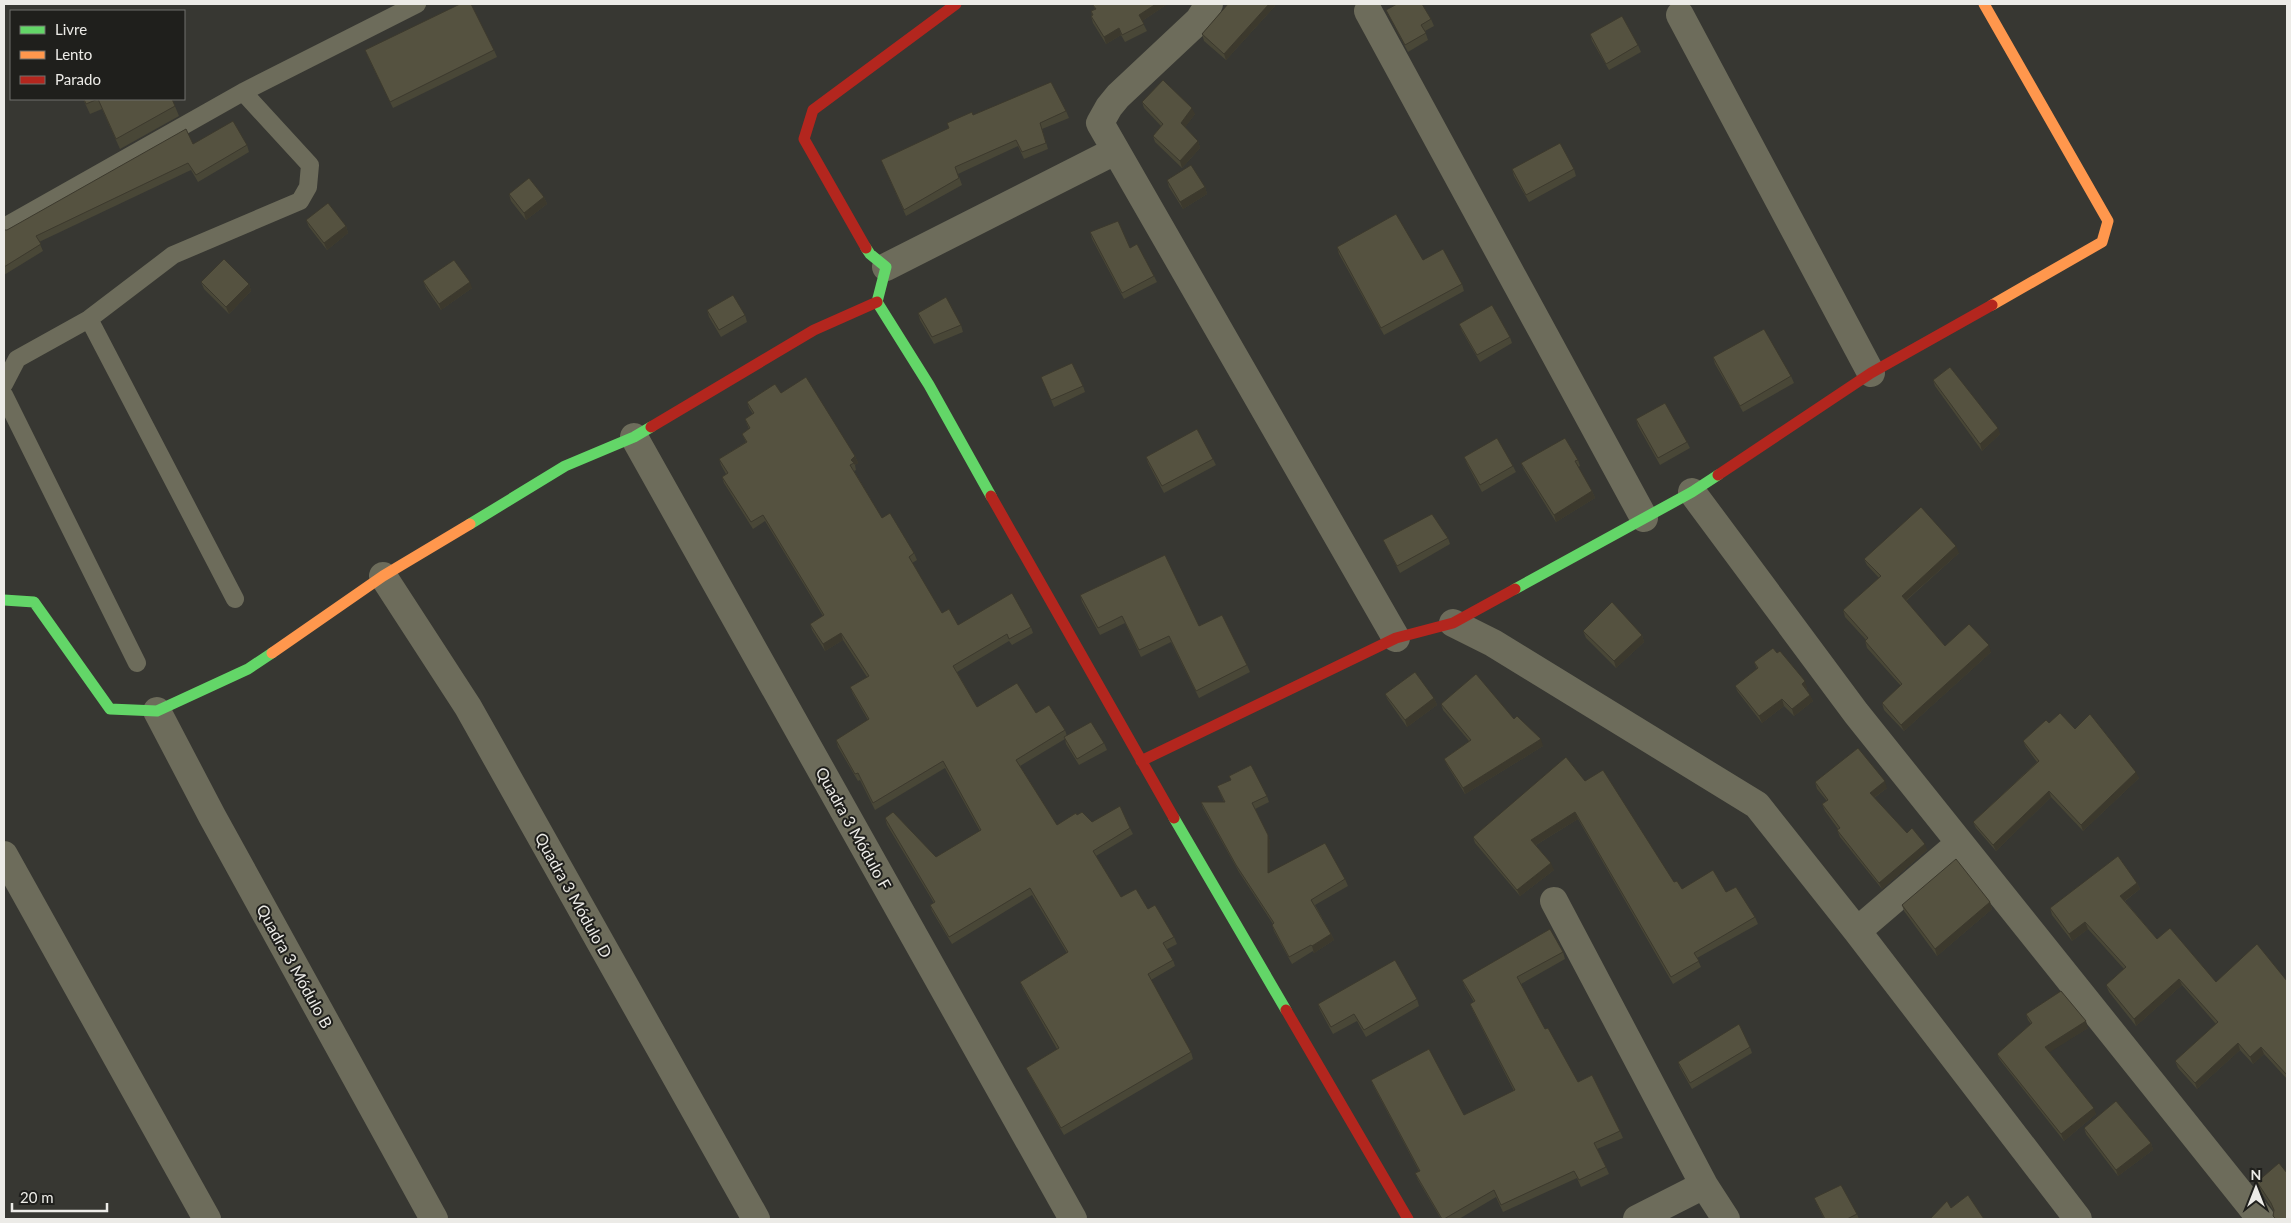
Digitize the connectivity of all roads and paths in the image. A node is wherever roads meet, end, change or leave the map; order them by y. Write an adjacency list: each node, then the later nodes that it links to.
1 (417, 4): 7 (lane)
2 (956, 4): 10 (street)
3 (1209, 4): 8 (street)
4 (1984, 4): 13 (street)
5 (1368, 11): 18 (street)
6 (1680, 15): 13 (street)
7 (243, 92): 9 (lane); 12 (lane)
8 (1115, 151): 10 (street); 23 (street)
9 (4, 227)
10 (886, 267): 11 (street)
11 (877, 302): 16 (street); 26 (street)
12 (89, 319): 14 (lane); 20 (lane)
13 (1871, 372): 17 (street)
14 (4, 384)
15 (4, 395): 24 (lane)
16 (634, 438): 19 (street); 35 (street, Quadra 3 Módulo F)
17 (1692, 492): 18 (street); 27 (street)
18 (1644, 518): 22 (street)
19 (383, 576): 25 (street); 34 (street, Quadra 3 Módulo D)
20 (235, 599)
21 (4, 600): 25 (street)
22 (1453, 623): 23 (street); 30 (street)
23 (1396, 638): 26 (street)
24 (137, 663)
25 (157, 711): 33 (street, Quadra 3 Módulo B)
26 (1141, 761): 36 (street)
27 (1960, 843): 30 (street); 40 (street)
28 (4, 855): 32 (street)
29 (1554, 902): 31 (street)
30 (1857, 931): 39 (street)
31 (1704, 1185): 37 (street); 38 (street)
32 (207, 1219)
33 (434, 1219)
34 (756, 1219)
35 (1073, 1219)
36 (1408, 1219)
37 (1637, 1219)
38 (1726, 1219)
39 (2078, 1219)
40 (2262, 1219)

